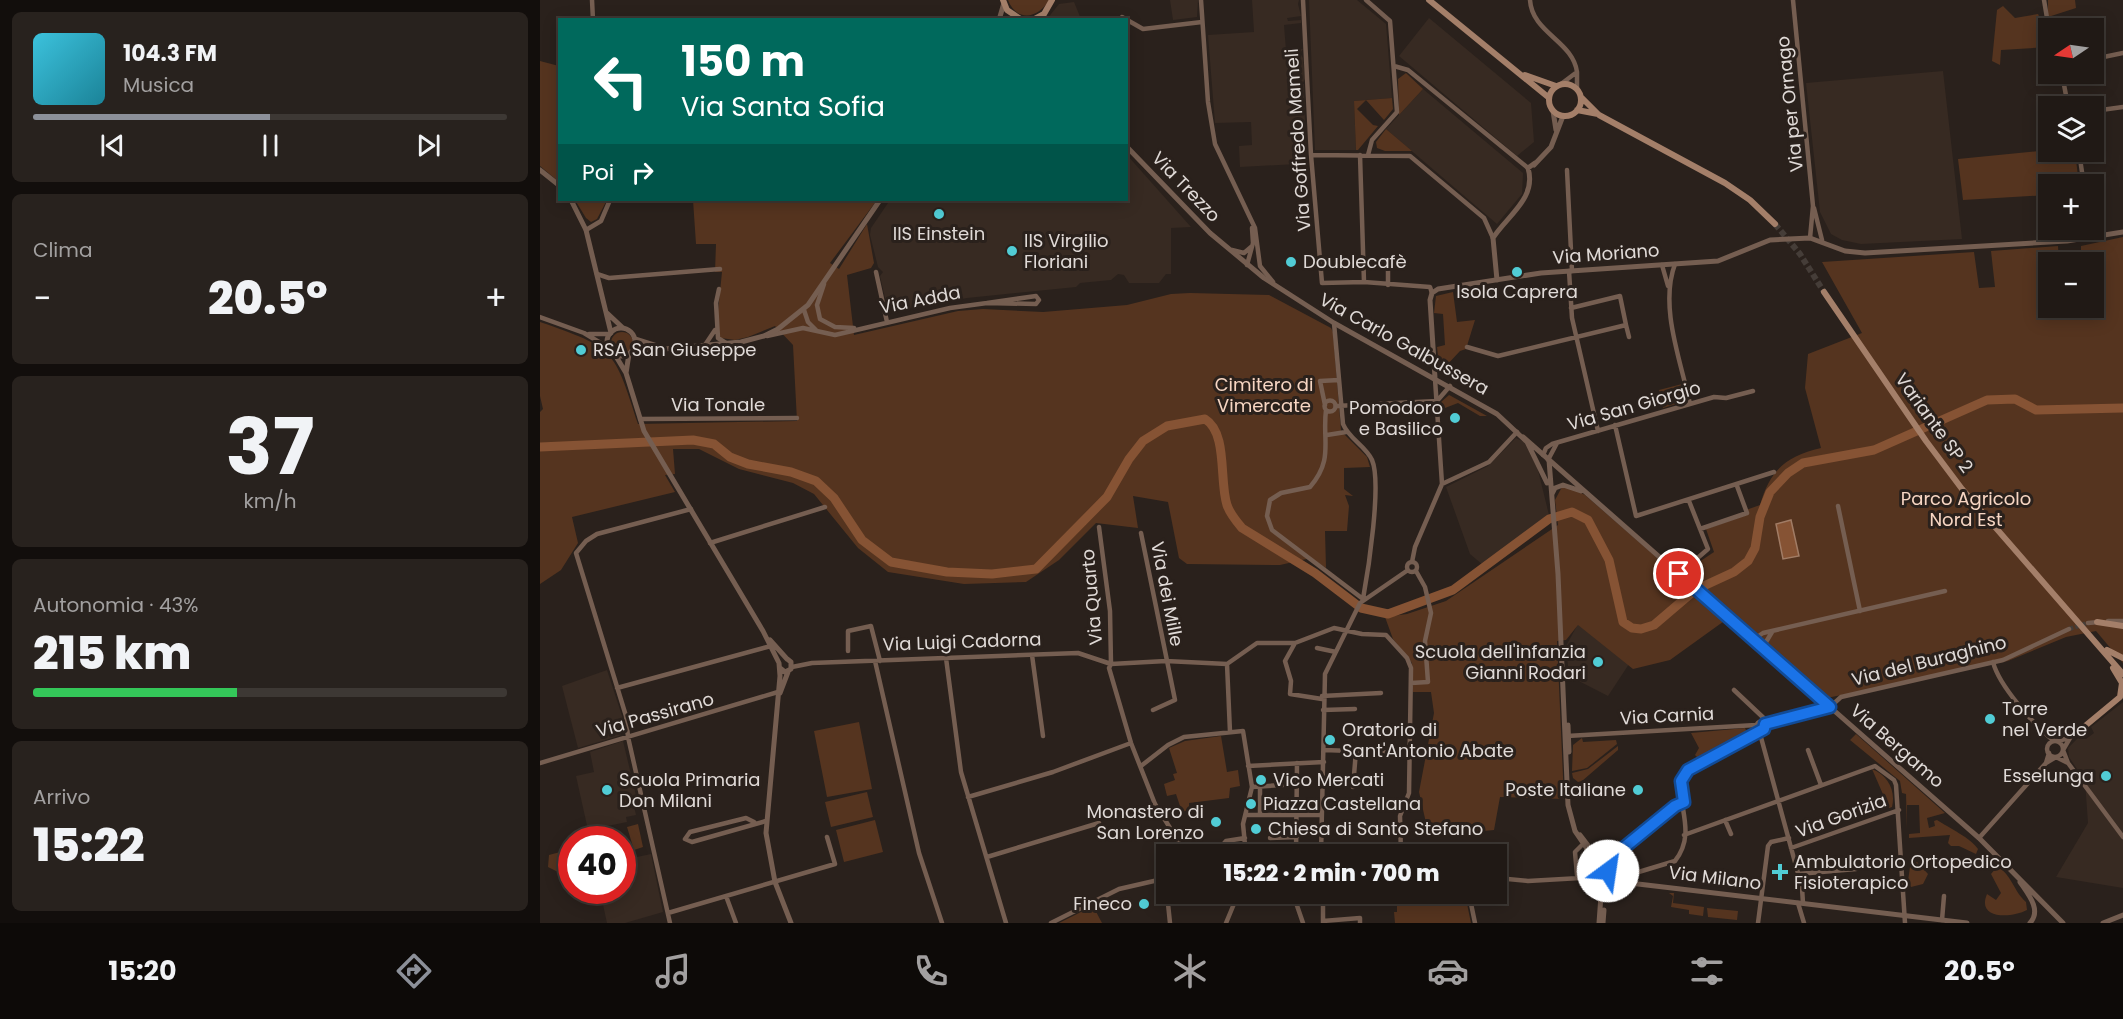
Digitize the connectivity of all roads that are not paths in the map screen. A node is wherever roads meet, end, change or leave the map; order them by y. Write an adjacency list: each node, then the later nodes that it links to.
1 (592, 0): 12 (street)
2 (1054, 0): 11 (main road)
3 (1201, 0): 17 (street)
4 (1303, 0): 37 (street, Via Goffredo Mameli)
5 (1366, 0): 20 (street)
6 (1429, 0): 22 (main road)
7 (1793, 0): 47 (street, Via per Ornago)
8 (2044, 0): 15 (street)
9 (1003, 1): 13 (street); 14 (main road)
10 (1530, 2): 21 (street)
11 (1045, 14)
12 (593, 18)
13 (999, 18)
14 (1019, 18)
15 (2047, 18)
16 (1128, 20): 17 (street)
17 (1202, 22): 48 (street)
18 (2123, 54): 19 (street)
19 (2104, 57)
20 (1394, 66): 36 (street); 39 (street)
21 (1577, 72): 23 (street); 24 (street)
22 (1518, 73): 23 (main road); 25 (main road)
23 (1559, 85): 24 (main road); 25 (main road)
24 (1577, 89): 26 (main road)
25 (1548, 97): 30 (main road)
26 (1581, 97): 28 (main road); 31 (main road)
27 (2123, 107): 29 (street)
28 (1577, 110): 31 (main road); 32 (main road)
29 (2104, 110)
30 (1553, 111): 32 (main road); 33 (street)
31 (1599, 115): 49 (main road)
32 (1563, 116): 33 (street)
33 (1556, 130): 39 (street)
34 (1128, 148): 56 (street, Via Trezzo)
35 (1360, 155): 36 (street); 37 (street); 69 (street)
36 (1368, 155): 52 (street)
37 (1311, 156): 69 (street, Via Goffredo Mameli)
38 (2080, 162): 42 (street)
39 (1528, 168): 52 (street)
40 (540, 170): 43 (street)
41 (1567, 170): 63 (street)
42 (2082, 172)
43 (558, 184)
44 (572, 201): 50 (street)
45 (610, 201): 50 (street)
46 (879, 201): 66 (street, Via Adda)
47 (1813, 206): 53 (street, Via per Ornago); 54 (street, Via per Ornago)
48 (1249, 217): 55 (street); 57 (street)
49 (1775, 224)
50 (586, 230): 65 (street)
51 (2123, 232): 54 (street, Via Moriano)
52 (1493, 238): 68 (street)
53 (1810, 238): 54 (street, Via Moriano); 58 (street, Via Moriano)
54 (1825, 242)
55 (1252, 245): 56 (street); 59 (street)
56 (1226, 247): 59 (street, Via Carlo Galbussera)
57 (1258, 249): 59 (street); 71 (street)
58 (1675, 264): 60 (street, Via Moriano); 73 (street)
59 (1247, 265): 71 (street, Via Carlo Galbussera)
60 (1662, 265): 63 (street, Via Moriano); 73 (street)
61 (1388, 267): 70 (street)
62 (720, 269): 67 (street)
63 (1571, 271): 68 (street, Via Moriano); 78 (street)
64 (876, 272): 82 (street)
65 (597, 274): 67 (street); 72 (street)
66 (827, 276): 79 (street, Via Adda); 86 (street, Via Adda)
67 (609, 278): 72 (street)
68 (1498, 280): 76 (street, Via Moriano)
69 (1364, 282): 70 (street)
70 (1388, 285): 76 (street)
71 (1275, 286): 83 (street, Via Carlo Galbussera)
72 (598, 287): 80 (street)
73 (1669, 288): 107 (street)
74 (719, 289): 87 (street)
75 (1824, 292): 152 (main road, Variante SP 2)
76 (1432, 293): 102 (street)
77 (987, 303): 77 (street, Via Adda); 82 (street, Via Adda)
78 (1571, 308): 84 (street); 93 (street)
79 (804, 310): 88 (street); 91 (street, Via Adda)
80 (606, 311): 85 (street); 90 (street)
81 (540, 317): 89 (street)
82 (887, 321): 86 (street, Via Adda)
83 (1334, 323): 102 (street, Via Carlo Galbussera); 103 (street)
84 (1626, 326): 92 (street); 93 (street)
85 (623, 328): 90 (street); 94 (street)
86 (860, 328): 88 (street, Via Adda)
87 (715, 330): 95 (street); 96 (street)
88 (818, 332): 91 (street, Via Adda)
89 (584, 333): 90 (street); 99 (street)
90 (611, 334): 99 (street)
91 (764, 336): 95 (street, Via Adda)
92 (1629, 337)
93 (1577, 338): 98 (street); 113 (street)
94 (635, 339): 97 (street, Via Adda); 100 (street)
95 (726, 343): 96 (street, Via Adda)
96 (705, 345): 97 (street, Via Adda)
97 (664, 347): 100 (street, Via Adda)
98 (1467, 347)
99 (611, 351): 100 (street); 101 (street)
100 (630, 353): 101 (street)
101 (626, 373): 111 (street)
102 (1435, 378): 104 (street, Via Carlo Galbussera); 106 (street)
103 (1339, 380): 108 (street); 109 (street)
104 (1450, 387): 106 (street); 115 (street, Via Carlo Galbussera)
105 (1754, 391): 107 (street, Via San Giorgio)
106 (1437, 401): 109 (street); 124 (street)
107 (1690, 404): 112 (street, Via San Giorgio)
108 (1325, 407): 109 (street); 109 (street); 116 (street)
109 (1339, 407): 114 (street)
110 (797, 418): 111 (street, Via Tonale)
111 (640, 419): 131 (street)
112 (1615, 425): 113 (street, Via San Giorgio); 128 (street)
113 (1598, 431): 118 (street, Via San Giorgio)
114 (1346, 432): 116 (street); 142 (street)
115 (1518, 432): 117 (street, Via Carlo Galbussera); 124 (street)
116 (1327, 435): 142 (street)
117 (1523, 437): 119 (street, Via Bergamo); 123 (street, Via Carlo Galbussera)
118 (1555, 443): 119 (street, Via San Giorgio); 120 (street, Via San Giorgio); 121 (street, Via San Giorgio)
119 (1533, 446): 120 (street, Via Bergamo)
120 (1543, 455): 121 (street, Via Bergamo); 123 (street, Via Carlo Galbussera)
121 (1548, 460): 126 (street, Via Bergamo); 127 (street, Via Carlo Galbussera)
122 (1774, 472): 125 (street)
123 (1547, 483): 132 (street, Via Carlo Galbussera)
124 (1442, 484): 137 (street)
125 (1737, 486): 128 (street); 134 (street)
126 (1586, 493): 127 (street); 140 (street, Via Bergamo)
127 (1552, 496): 132 (street, Via Carlo Galbussera)
128 (1689, 501): 134 (street)
129 (1838, 506): 143 (street)
130 (825, 507): 136 (street)
131 (691, 509): 136 (street); 174 (street)
132 (1552, 513): 178 (street, Via Carlo Galbussera)
133 (1099, 527): 168 (street, Via Quarto)
134 (1700, 529): 140 (street)
135 (1141, 532): 165 (street, Via dei Mille)
136 (710, 543): 150 (street)
137 (1412, 562): 138 (street); 139 (street)
138 (1408, 570): 139 (street); 142 (street)
139 (1416, 571): 173 (street)
140 (1679, 574): 153 (street, Via Bergamo)
141 (1946, 591): 143 (street)
142 (1362, 601): 149 (street)
143 (1860, 611): 151 (street)
144 (2123, 621): 145 (street)
145 (2097, 622): 146 (street); 147 (main road)
146 (2088, 623)
147 (2123, 626)
148 (2069, 628): 166 (street, Via del Buraghino)
149 (1349, 630): 154 (street); 159 (street); 173 (street)
150 (764, 631): 155 (street); 163 (street)
151 (1772, 632): 153 (street); 156 (street)
152 (2089, 635): 162 (main road); 172 (main road, Variante SP 2); 188 (main road)
153 (1754, 639): 156 (street, Via Bergamo)
154 (1295, 643): 169 (street); 179 (street)
155 (771, 646): 170 (street); 174 (street)
156 (1763, 647): 180 (street, Via Bergamo)
157 (1317, 648): 159 (street)
158 (848, 651): 164 (street)
159 (1336, 652): 179 (street)
160 (1032, 655): 161 (street, Via Luigi Cadorna); 168 (street, Via Luigi Cadorna); 192 (street)
161 (946, 658): 164 (street, Via Luigi Cadorna); 219 (street)
162 (2123, 658)
163 (789, 659): 167 (street, Via Luigi Cadorna); 170 (street); 171 (street)
164 (877, 661): 167 (street, Via Luigi Cadorna); 279 (street)
165 (1166, 661): 168 (street); 169 (street); 182 (street, Via dei Mille)
166 (1993, 662): 180 (street, Via del Buraghino); 193 (street)
167 (812, 663): 171 (street, Via Luigi Cadorna)
168 (1111, 664): 197 (street, Via Quarto)
169 (1227, 664): 189 (street)
170 (780, 665): 171 (street); 177 (street)
171 (790, 670): 177 (street)
172 (2123, 674)
173 (1410, 683): 204 (street)
174 (617, 688): 194 (street)
175 (1734, 690): 184 (street)
176 (1381, 693): 179 (street)
177 (778, 694): 194 (street, Via Passirano); 228 (street)
178 (1564, 697): 186 (street, Via Carlo Galbussera); 191 (street, Via Carlo Galbussera)
179 (1322, 698): 183 (street)
180 (1830, 707): 185 (street, Via del Buraghino); 239 (street, Via Bergamo)
181 (1355, 709): 183 (street)
182 (1153, 710)
183 (1323, 710): 200 (street)
184 (1762, 714): 185 (street); 187 (street)
185 (1767, 723): 187 (street)
186 (1568, 725): 190 (street); 191 (street, Via Carlo Galbussera)
187 (1758, 727): 190 (street, Via Carnia); 220 (street); 221 (street)
188 (2079, 731): 195 (street)
189 (1230, 732): 212 (street); 213 (street)
190 (1578, 734): 191 (street, Via Carnia); 198 (street)
191 (1568, 735): 198 (street, Via Carlo Galbussera); 257 (street, Via Carlo Galbussera)
192 (1043, 736)
193 (2046, 736): 196 (street); 199 (street)
194 (628, 737): 208 (street, Via Passirano); 270 (street)
195 (2070, 738): 196 (street); 202 (street)
196 (2056, 742): 199 (street); 202 (street)
197 (1131, 743): 212 (street, Via Quarto); 219 (street)
198 (1569, 745): 249 (street, Via Carlo Galbussera)
199 (2049, 745): 205 (street)
200 (1324, 750): 203 (street); 207 (street)
201 (1808, 750): 215 (street)
202 (2063, 750): 206 (street); 210 (street)
203 (1356, 751): 204 (street); 218 (street)
204 (1408, 753): 245 (street)
205 (2049, 753): 206 (street); 211 (street)
206 (2056, 757): 210 (street); 211 (street)
207 (1324, 762): 209 (street); 225 (street)
208 (540, 763)
209 (1297, 763): 213 (street); 214 (street)
210 (2068, 763): 235 (street)
211 (2046, 764): 239 (street)
212 (1141, 766): 240 (street, Via Quarto)
213 (1248, 766): 216 (street)
214 (1298, 784): 217 (street); 224 (street)
215 (1821, 784): 220 (street); 222 (street)
216 (1252, 787): 217 (street); 226 (street)
217 (1260, 787): 223 (street)
218 (1353, 787)
219 (968, 797): 248 (street)
220 (1778, 800): 227 (street); 238 (street)
221 (1684, 802): 232 (street); 249 (street)
222 (1899, 810): 247 (street, Via Gorizia); 271 (street)
223 (1260, 815): 224 (street); 226 (street)
224 (1298, 815): 225 (street); 234 (street)
225 (1322, 815): 244 (street)
226 (1247, 816): 236 (street)
227 (1725, 819): 231 (street); 232 (street)
228 (766, 821): 229 (street); 259 (street)
229 (754, 822): 229 (street)
230 (1100, 823): 248 (street)
231 (1731, 834)
232 (1684, 835): 255 (street)
233 (827, 837): 259 (street)
234 (1297, 837): 237 (street); 243 (street)
235 (2123, 837)
236 (1245, 838): 241 (street); 242 (street)
237 (1270, 838)
238 (1789, 838): 247 (street); 263 (street)
239 (1979, 838): 252 (street, Via Bergamo)
240 (1180, 844)
241 (1224, 844)
242 (1245, 844)
243 (1297, 844)
244 (1321, 844)
245 (1400, 844)
246 (1581, 846): 254 (street)
247 (1791, 848): 253 (street)
248 (987, 857): 280 (street)
249 (1605, 865): 251 (street)
250 (1856, 869): 253 (street)
251 (1608, 871): 255 (street, Via Milano); 257 (street); 257 (street)
252 (2014, 873): 274 (street, Via Bergamo); 292 (street)
253 (1798, 874): 264 (street)
254 (1577, 875)
255 (1622, 877): 260 (street, Via Milano)
256 (1507, 879): 257 (street)
257 (1602, 879): 260 (street, Via Milano); 287 (street)
258 (1156, 881): 281 (street)
259 (775, 882): 261 (street); 278 (street)
260 (1638, 884): 263 (street, Via Milano)
261 (726, 896): 270 (street); 277 (street)
262 (1944, 896): 273 (street)
263 (1762, 898): 264 (street, Via Milano); 288 (street)
264 (1800, 903): 271 (street, Via Milano); 289 (street)
265 (1168, 904): 282 (street)
266 (1234, 904): 283 (street)
267 (1296, 904): 284 (street)
268 (1323, 904): 275 (street)
269 (1471, 904): 286 (street)
270 (668, 913): 276 (street)
271 (1904, 915): 273 (street, Via Milano); 290 (street)
272 (2123, 915): 293 (street)
273 (1942, 920): 291 (street, Via Milano)
274 (2060, 921)
275 (1323, 922): 285 (street)
276 (670, 923)
277 (736, 923)
278 (790, 923)
279 (942, 923)
280 (1006, 923)
281 (1051, 923)
282 (1170, 923)
283 (1226, 923)
284 (1303, 923)
285 (1360, 923)
286 (1475, 923)
287 (1601, 923)
288 (1758, 923)
289 (1804, 923)
290 (1905, 923)
291 (1967, 923)
292 (2030, 923)
293 (2103, 923)

